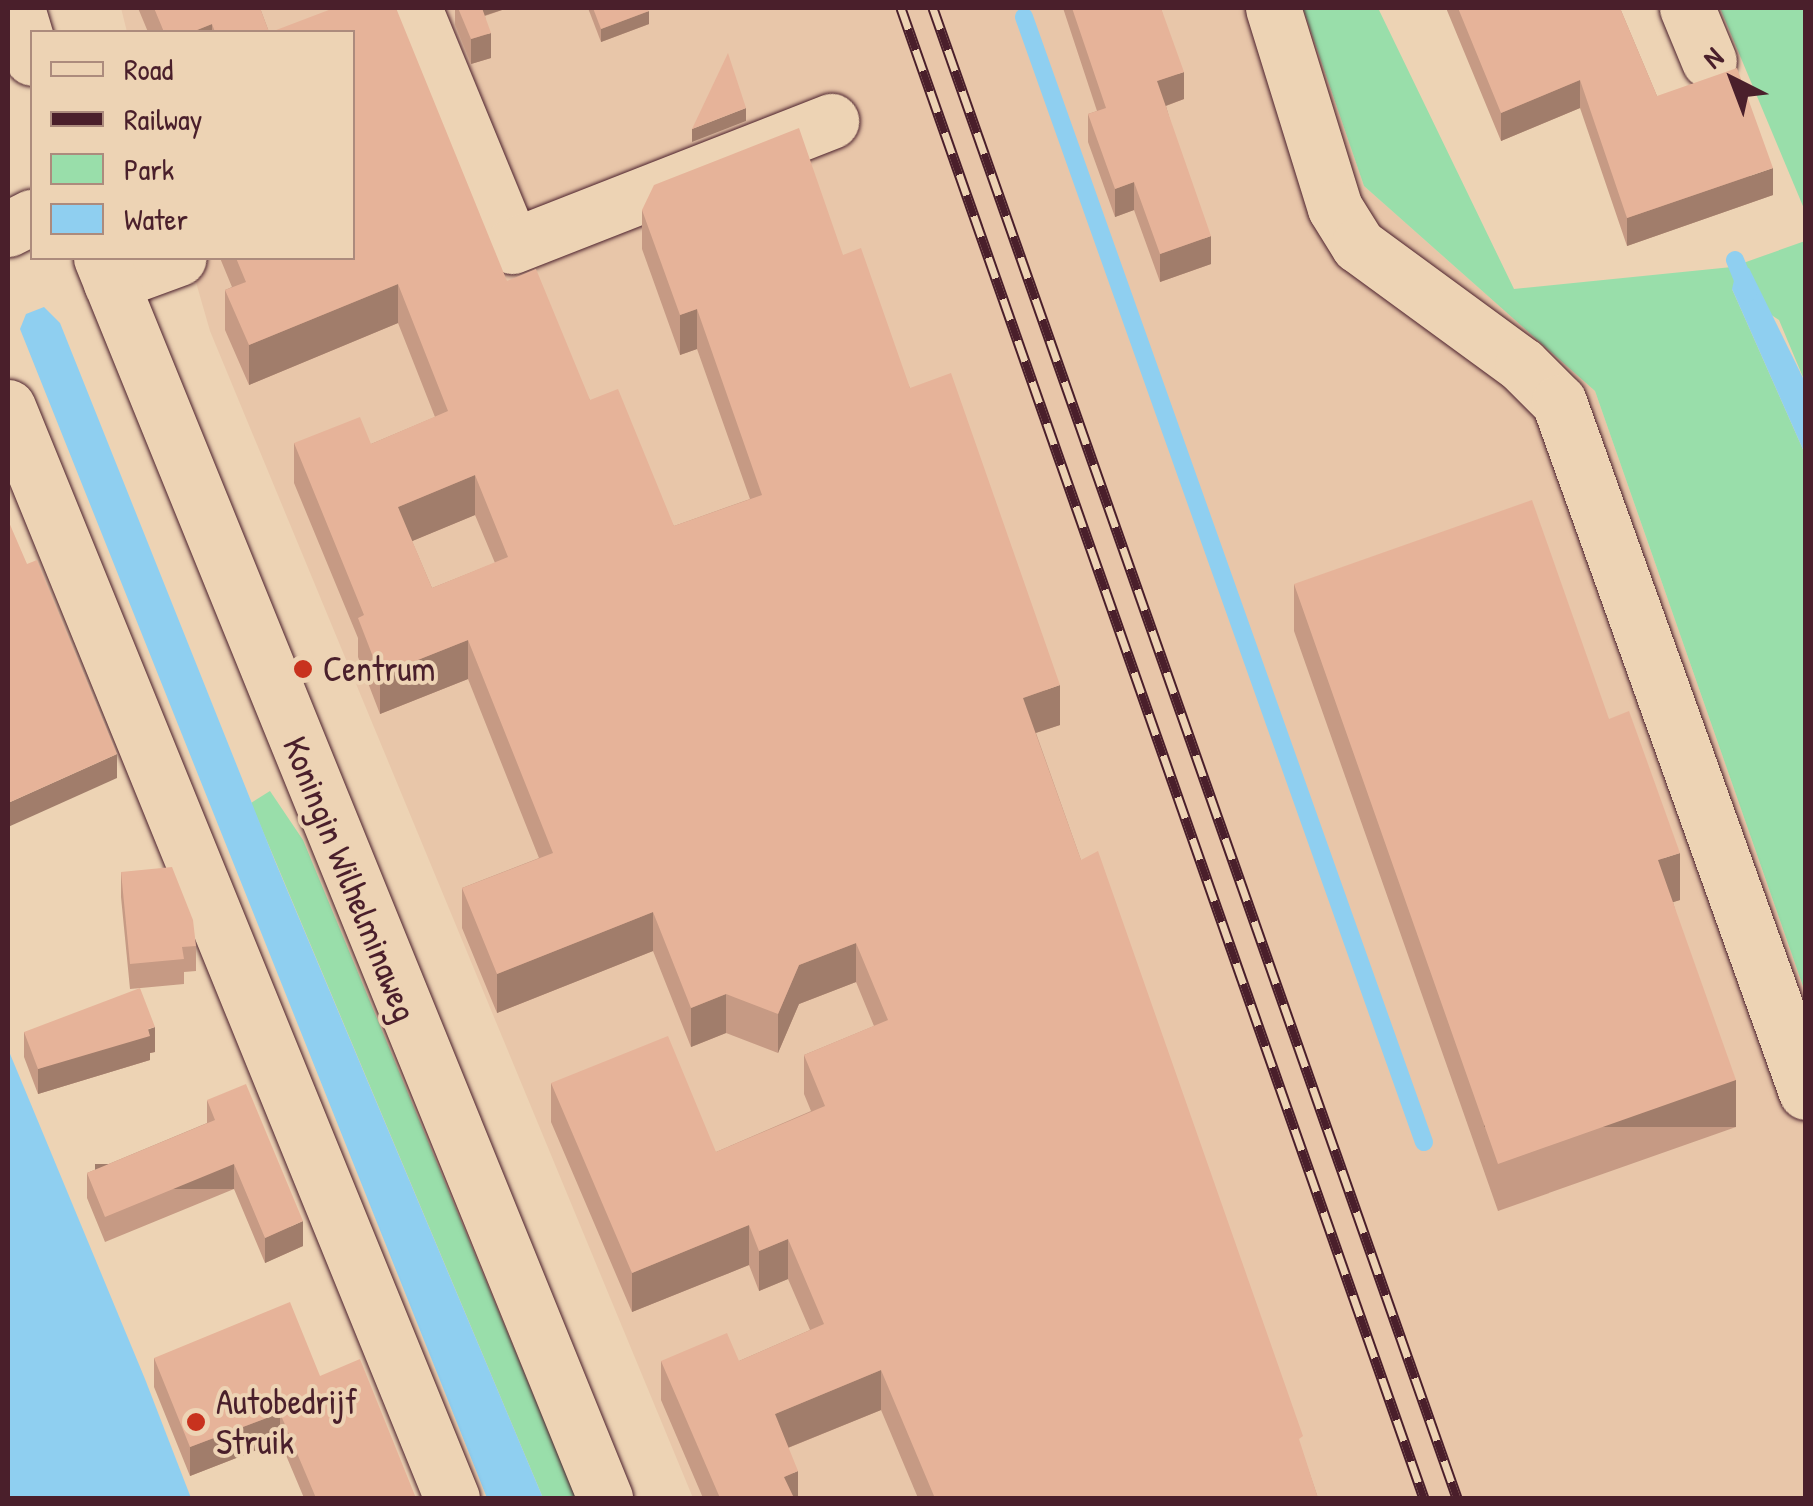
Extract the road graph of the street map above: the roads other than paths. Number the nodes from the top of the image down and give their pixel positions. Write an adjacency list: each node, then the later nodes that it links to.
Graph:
1 (17, 8): 5 (main road)
2 (414, 8): 7 (main road)
3 (1272, 8): 11 (main road)
4 (1687, 8): 6 (main road)
5 (30, 51)
6 (1709, 61)
7 (831, 121)
8 (168, 260): 9 (main road)
9 (106, 270): 13 (main road, Koningin Wilhelminaweg)
10 (8, 408): 12 (main road)
11 (1806, 1092)
12 (452, 1498)
13 (605, 1498)

